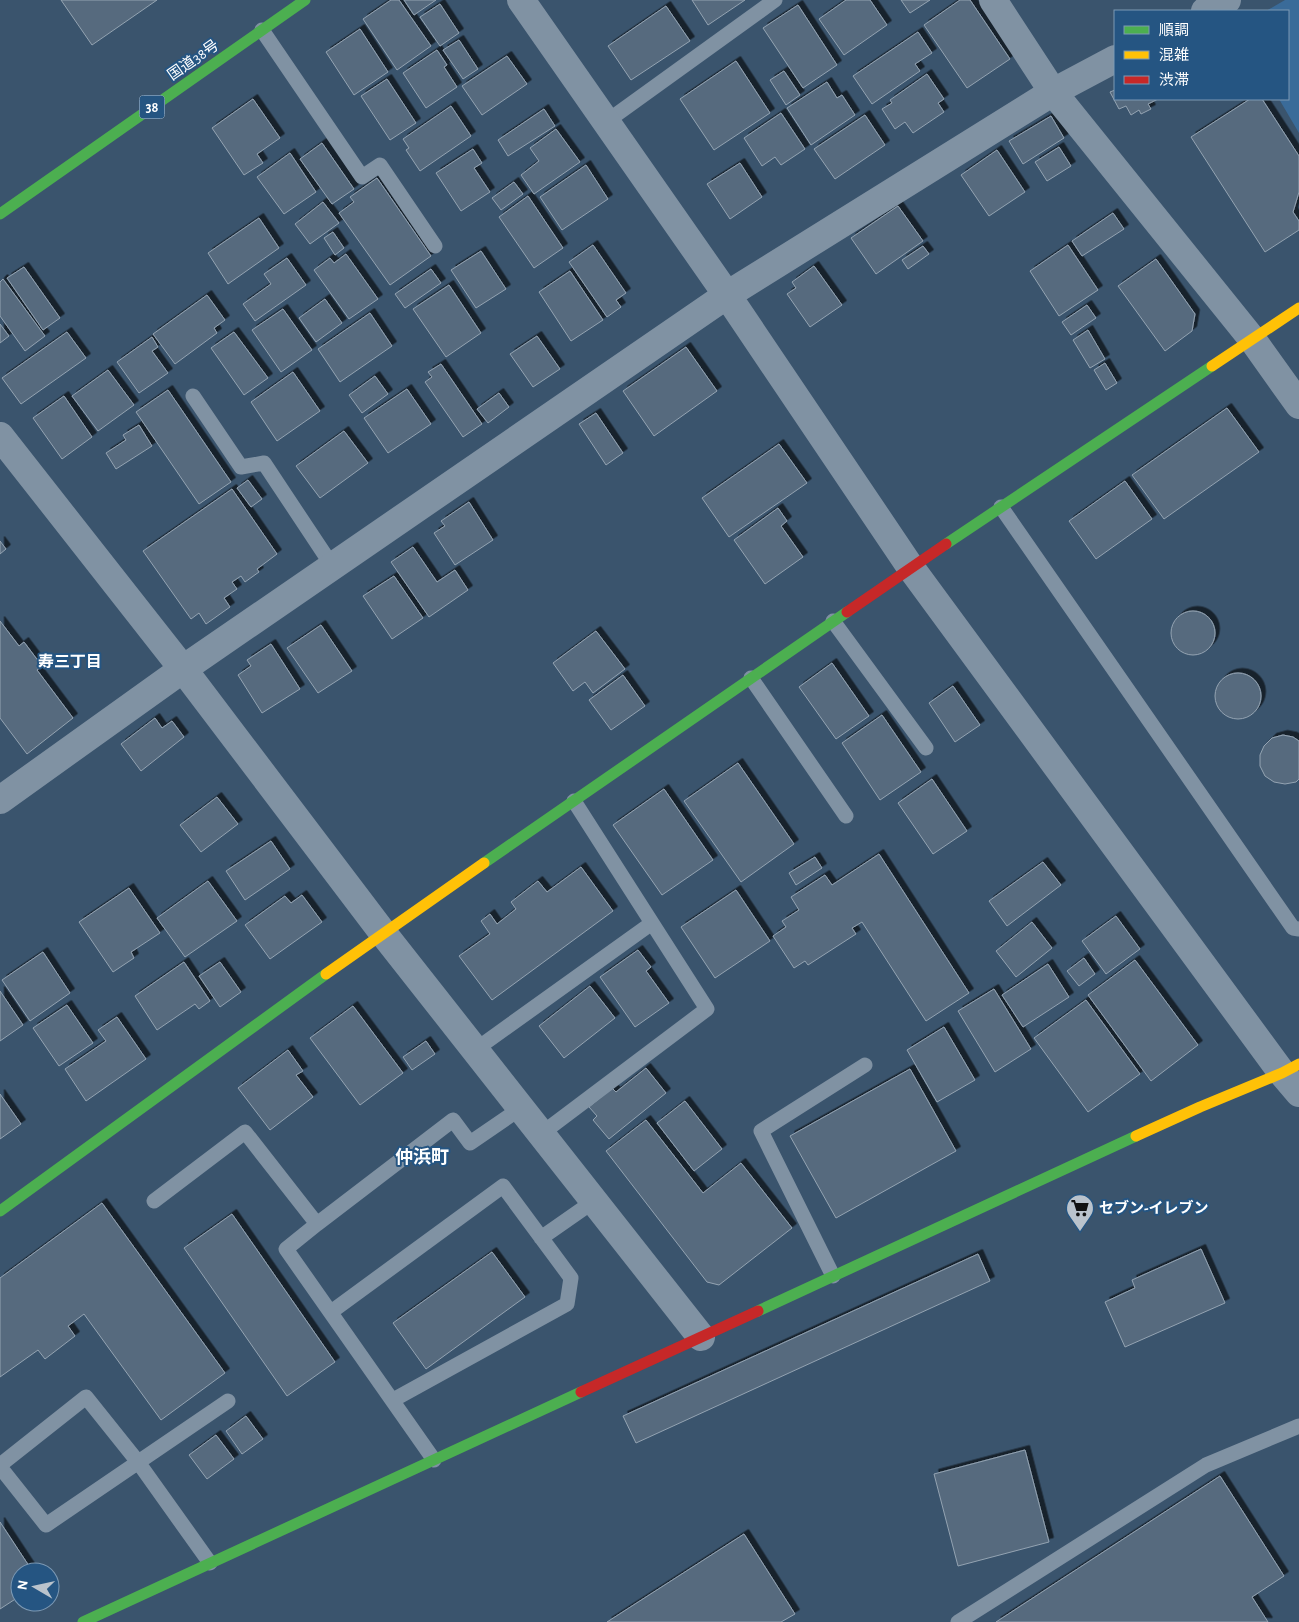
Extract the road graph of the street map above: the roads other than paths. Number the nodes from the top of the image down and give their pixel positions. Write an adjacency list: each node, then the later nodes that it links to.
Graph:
1 (305, 0): 7 (main road, 国道38号 / 38)
2 (521, 0): 10 (street)
3 (774, 0): 10 (lane)
4 (993, 0): 9 (street)
5 (1226, 0): 6 (street)
6 (1207, 10)
7 (262, 30): 11 (main road, 国道38号 / 38); 12 (lane)
8 (1114, 60): 9 (street)
9 (1053, 92): 13 (street); 15 (street)
10 (606, 122): 13 (street)
11 (0, 214)
12 (435, 246)
13 (727, 295): 20 (street); 21 (street)
14 (1299, 308): 15 (main road)
15 (1252, 338): 17 (street); 19 (main road)
16 (192, 396): 20 (lane)
17 (1299, 405)
18 (0, 436): 23 (street)
19 (1001, 507): 21 (main road); 30 (lane)
20 (332, 567): 23 (street)
21 (911, 568): 22 (main road); 34 (street)
22 (833, 622): 24 (main road); 25 (lane)
23 (183, 669): 26 (street); 31 (street)
24 (751, 678): 27 (main road); 28 (lane)
25 (926, 748)
26 (0, 800)
27 (574, 801): 29 (lane); 31 (main road)
28 (846, 816)
29 (652, 923): 32 (lane); 36 (lane)
30 (1299, 929)
31 (383, 933): 32 (street); 39 (main road)
32 (475, 1050): 35 (street)
33 (865, 1065): 42 (lane)
34 (1293, 1077): 42 (main road)
35 (521, 1108): 36 (street); 40 (lane)
36 (541, 1134): 38 (street)
37 (154, 1200): 40 (lane)
38 (594, 1201): 41 (lane); 44 (street)
39 (0, 1211)
40 (317, 1224): 43 (lane)
41 (541, 1238): 43 (lane); 45 (lane)
42 (833, 1276): 44 (main road)
43 (331, 1312): 45 (lane)
44 (701, 1337): 48 (main road)
45 (393, 1400): 48 (lane)
46 (228, 1401): 49 (lane)
47 (1299, 1426): 53 (lane)
48 (434, 1460): 51 (main road)
49 (138, 1462): 50 (lane); 50 (lane); 51 (lane)
50 (0, 1466)
51 (210, 1563): 52 (main road)
52 (83, 1622)
53 (958, 1622)

